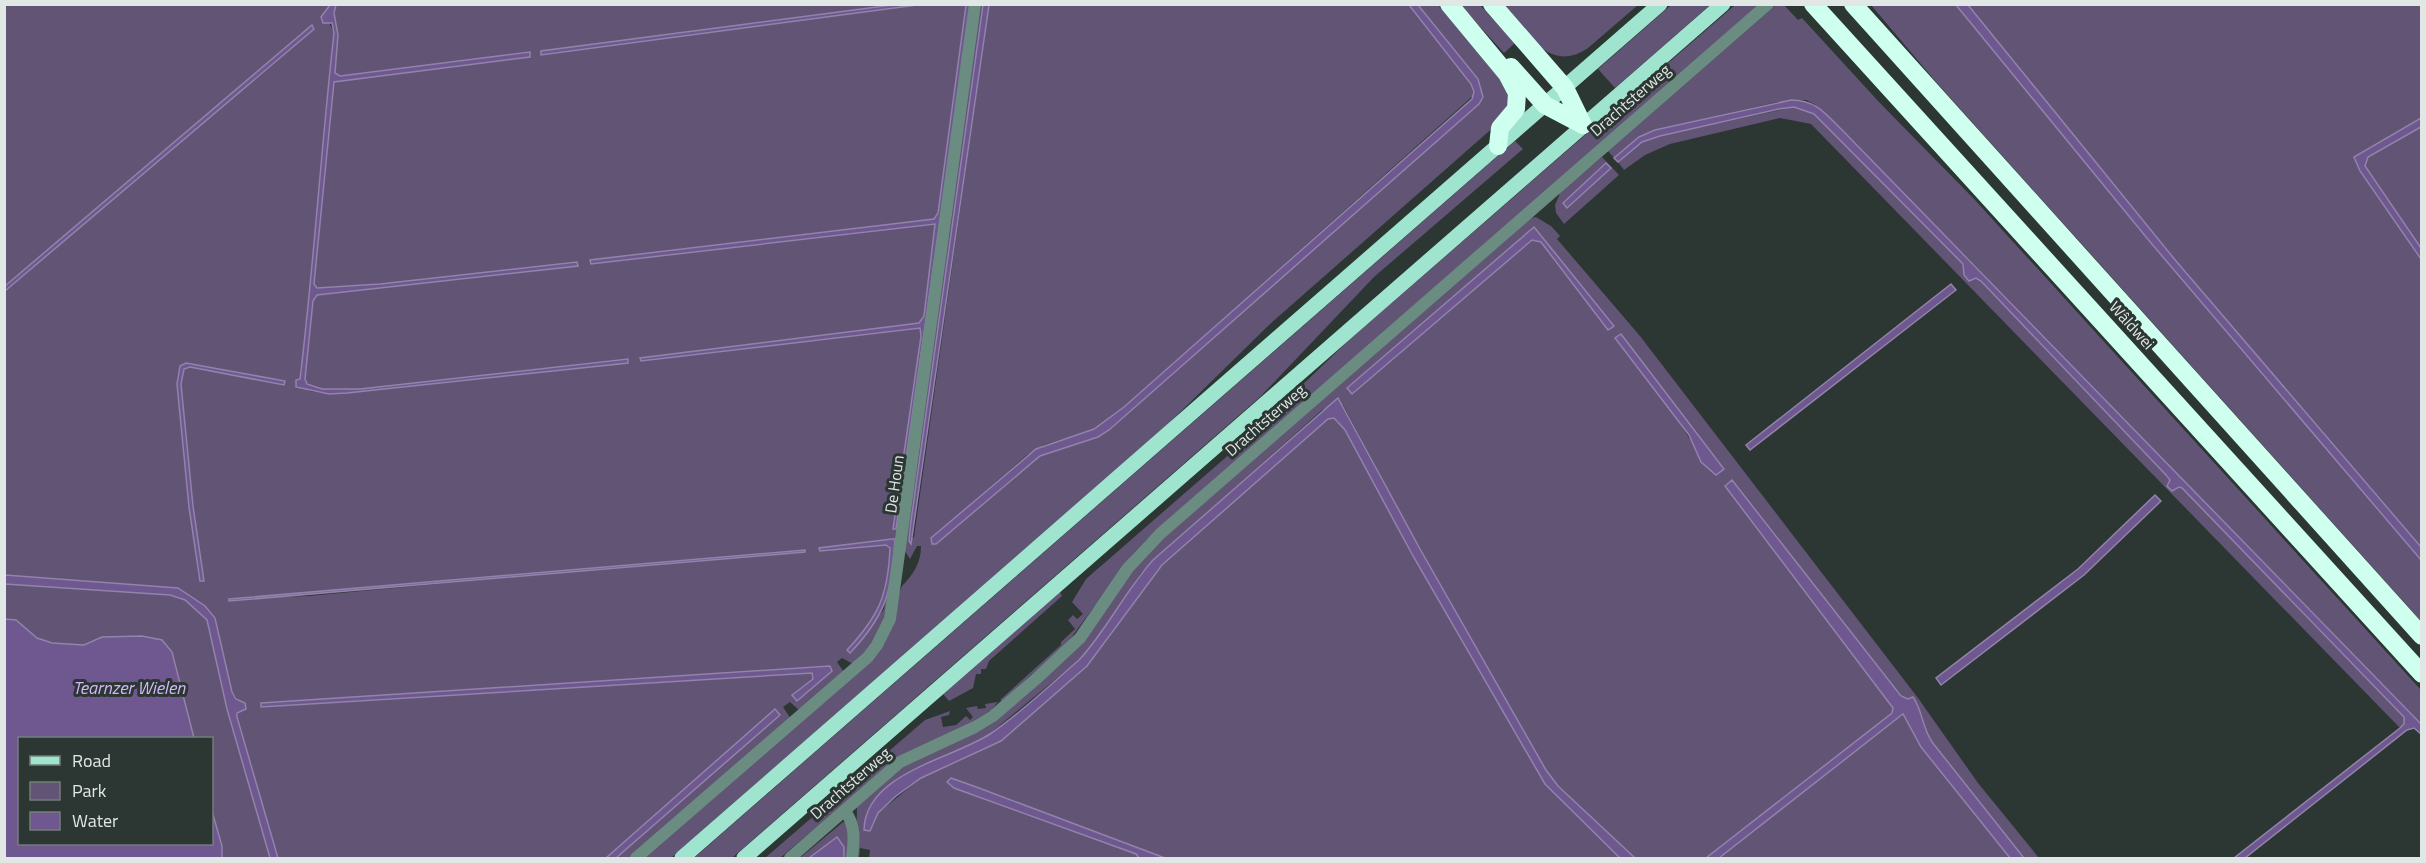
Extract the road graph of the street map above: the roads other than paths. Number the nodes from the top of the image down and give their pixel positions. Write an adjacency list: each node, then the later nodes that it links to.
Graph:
1 (975, 4): 17 (street, De Houn)
2 (1449, 4): 9 (highway)
3 (1491, 4): 10 (highway)
4 (1660, 4): 10 (main road)
5 (1723, 4): 12 (main road, Drachtsterweg)
6 (1768, 4): 16 (street, Drachtsterweg)
7 (1813, 4): 15 (highway, Wâldwei)
8 (1853, 4): 14 (highway, Wâldwei)
9 (1465, 22): 11 (highway); 13 (highway)
10 (1565, 88): 11 (main road); 12 (highway)
11 (1545, 105): 12 (highway); 13 (main road)
12 (1583, 125): 19 (main road, Drachtsterweg)
13 (1498, 146): 18 (main road)
14 (2421, 636)
15 (2421, 674)
16 (845, 811): 20 (street, Drachtsterweg); 21 (street)
17 (636, 858)
18 (682, 858)
19 (744, 858)
20 (790, 858)
21 (852, 858)

